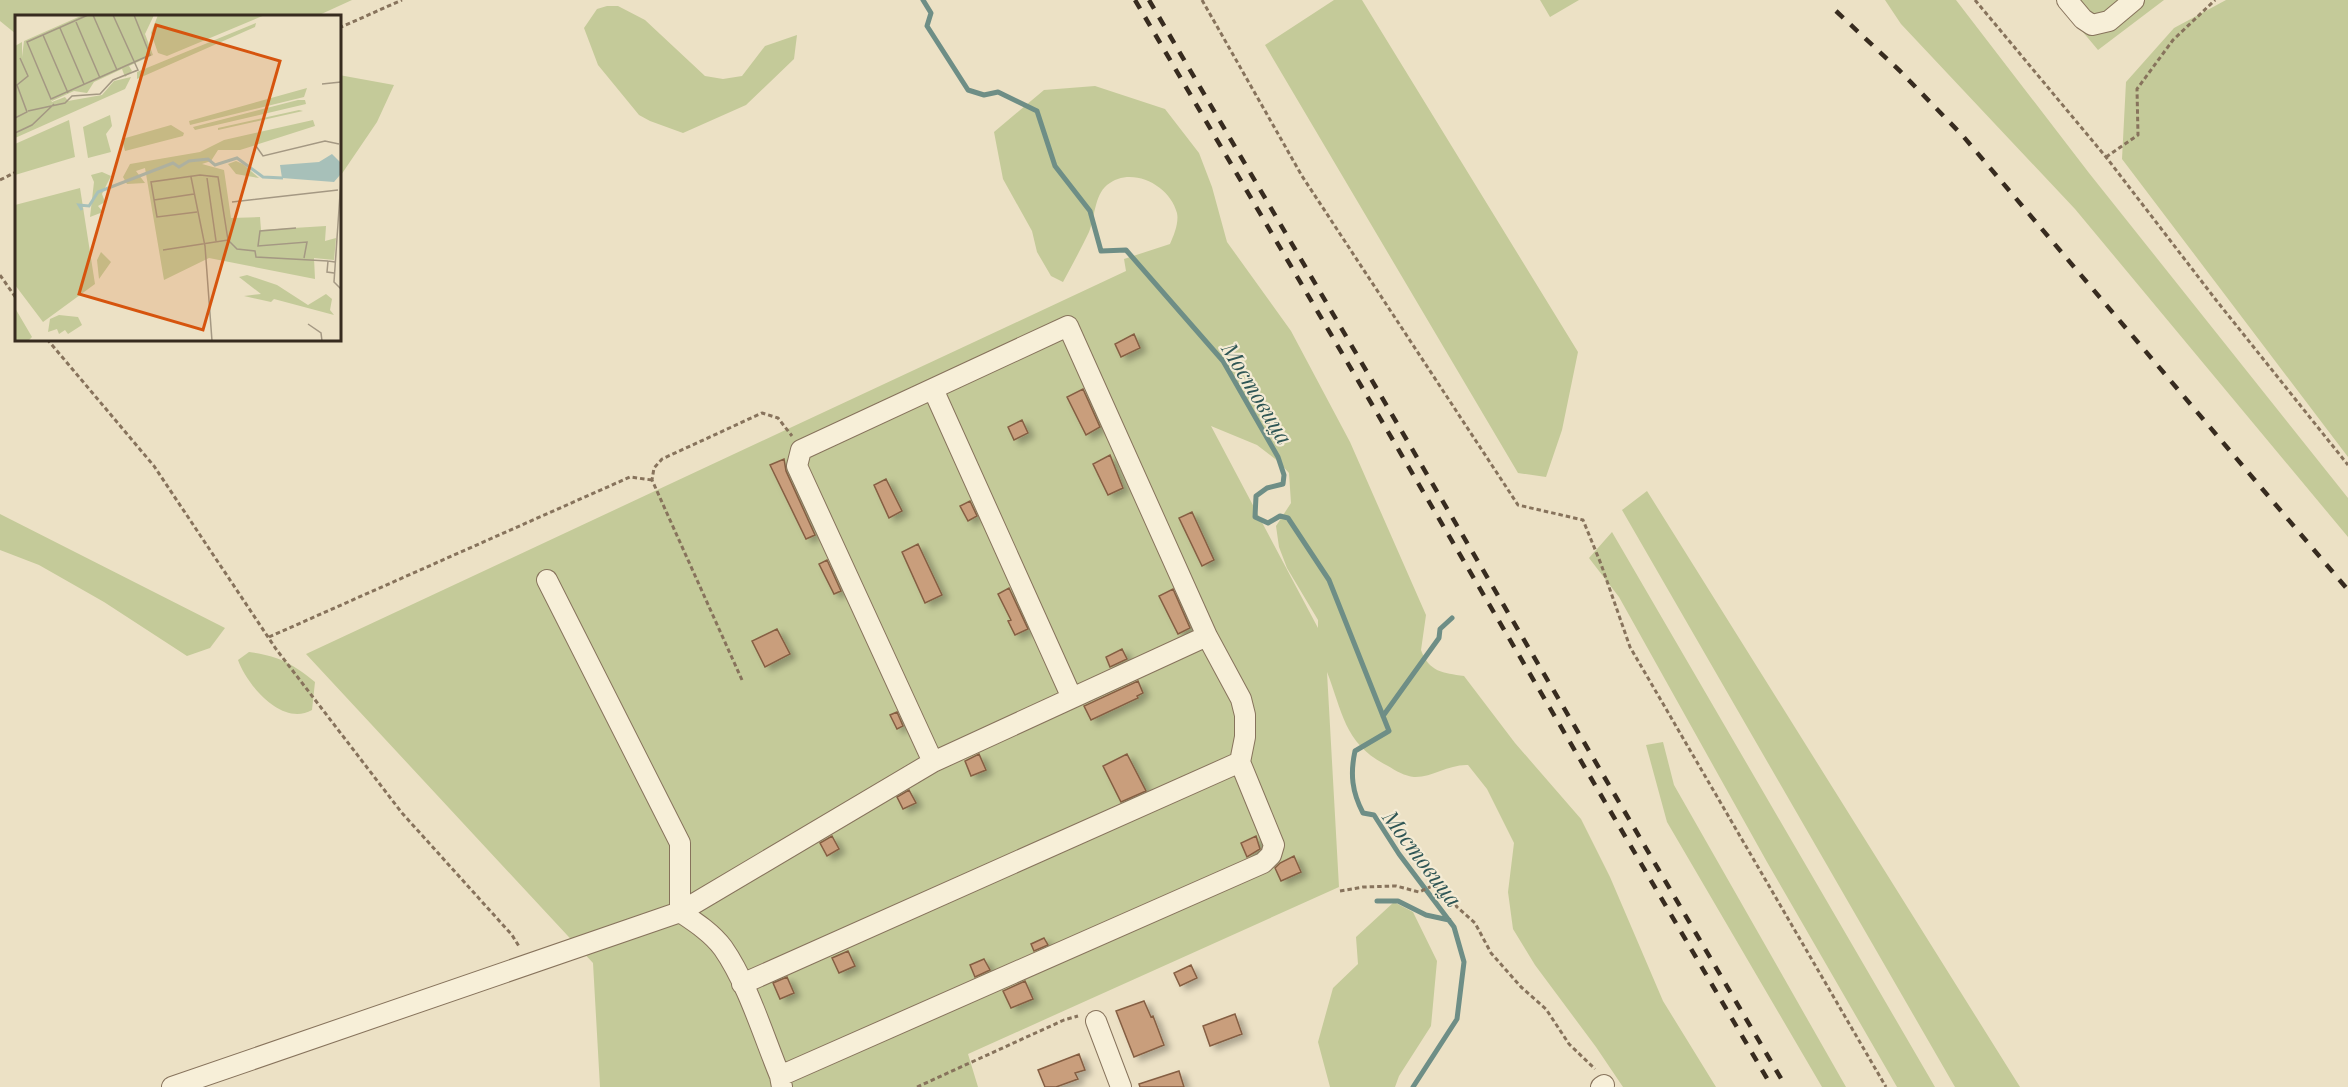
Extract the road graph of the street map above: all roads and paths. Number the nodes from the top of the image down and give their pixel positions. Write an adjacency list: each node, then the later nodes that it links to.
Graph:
1 (402, 0): 7 (path)
2 (1202, 0): 35 (path)
3 (1975, 0): 8 (path)
4 (2067, 0): 5 (street)
5 (2134, 0)
6 (2215, 0): 8 (path)
7 (340, 28)
8 (2106, 157): 16 (path)
9 (15, 172): 10 (path)
10 (0, 180)
11 (0, 275): 12 (path)
12 (15, 297)
13 (48, 340): 20 (path)
14 (933, 389): 15 (street); 19 (street); 22 (street)
15 (801, 450): 17 (path); 23 (street)
16 (2348, 465)
17 (652, 480): 20 (path); 21 (path)
18 (547, 580): 26 (street)
19 (1207, 636): 22 (street); 24 (street)
20 (269, 637): 27 (path)
21 (742, 680)
22 (1072, 698): 23 (street)
23 (933, 762): 26 (street)
24 (1240, 762): 28 (street); 30 (street)
25 (1340, 891): 31 (path)
26 (680, 912): 27 (street); 28 (street)
27 (529, 964): 32 (street)
28 (742, 984): 30 (street)
29 (1096, 1021): 33 (path); 34 (street)
30 (781, 1082)
31 (1603, 1086)
32 (172, 1087)
33 (917, 1087)
34 (1121, 1087)
35 (1886, 1087)

